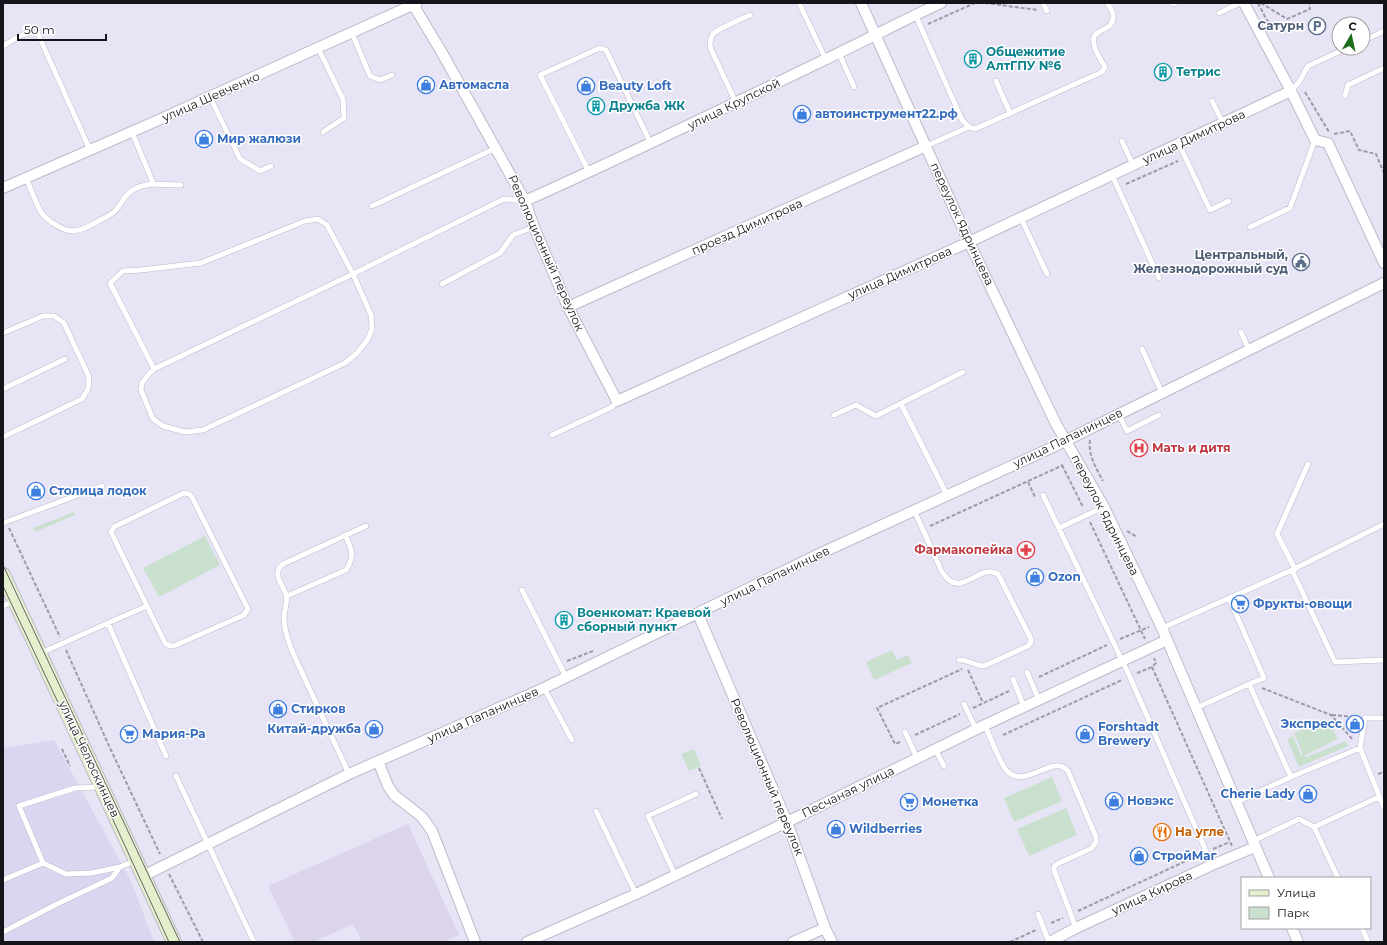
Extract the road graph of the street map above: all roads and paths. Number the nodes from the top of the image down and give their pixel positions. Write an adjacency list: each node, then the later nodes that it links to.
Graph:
1 (799, 3): 26 (lane)
2 (861, 3): 20 (street, переулок Ядринцева)
3 (941, 3): 15 (street, улица Крупской)
4 (985, 3): 13 (path)
5 (1043, 3): 13 (lane)
6 (1107, 3): 37 (lane)
7 (1240, 3): 14 (lane)
8 (1244, 3): 32 (street)
9 (1258, 3): 17 (path)
10 (1261, 3): 11 (path)
11 (1309, 3)
12 (414, 4): 19 (street, улица Шевченко); 47 (street, Революционный переулок)
13 (1047, 12)
14 (1219, 13)
15 (915, 14): 20 (street, улица Крупской); 39 (lane)
16 (750, 15): 36 (lane)
17 (1272, 30)
18 (1384, 31): 21 (lane)
19 (352, 33): 23 (street, улица Шевченко); 28 (lane)
20 (875, 34): 24 (street, улица Крупской); 46 (street, переулок Ядринцева)
21 (1371, 37)
22 (3, 46): 48 (lane)
23 (318, 48): 34 (street, улица Шевченко); 41 (lane)
24 (839, 53): 26 (street, улица Крупской); 31 (lane)
25 (1331, 55): 30 (lane)
26 (826, 60): 36 (street, улица Крупской)
27 (1384, 68): 33 (lane)
28 (392, 75)
29 (996, 81): 37 (lane)
30 (1299, 82): 32 (lane); 53 (path)
31 (854, 86)
32 (1291, 91): 38 (street, улица Димитрова); 42 (street)
33 (1345, 96)
34 (210, 97): 40 (street, улица Шевченко); 51 (lane)
35 (1212, 101): 38 (lane)
36 (736, 103): 44 (street, улица Крупской)
37 (1010, 113): 39 (lane)
38 (1223, 123): 45 (street, улица Димитрова)
39 (969, 127): 46 (lane)
40 (132, 132): 48 (street, улица Шевченко); 56 (lane)
41 (323, 132)
42 (1315, 140): 64 (lane); 67 (street)
43 (1122, 141): 50 (lane)
44 (651, 144): 52 (street, улица Крупской); 52 (lane)
45 (1179, 144): 49 (lane); 50 (street, улица Димитрова)
46 (926, 146): 66 (street, переулок Ядринцева); 74 (street, проезд Димитрова)
47 (496, 148): 60 (street, Революционный переулок); 62 (lane)
48 (90, 150): 55 (street, улица Шевченко)
49 (1186, 158): 58 (path); 61 (lane)
50 (1133, 165): 54 (street, улица Димитрова)
51 (271, 166)
52 (589, 172): 60 (street, улица Крупской)
53 (1384, 173)
54 (1112, 175): 63 (street, улица Димитрова); 71 (lane)
55 (26, 178): 56 (lane); 59 (street, улица Шевченко)
56 (153, 183): 57 (lane)
57 (181, 185)
58 (1126, 187)
59 (3, 188)
60 (525, 201): 65 (street, Революционный переулок); 69 (lane)
61 (1229, 201)
62 (372, 206)
63 (1021, 218): 66 (street, улица Димитрова); 70 (lane)
64 (1250, 226)
65 (534, 227): 73 (lane); 74 (street, Революционный переулок)
66 (969, 242): 84 (street, улица Димитрова); 91 (street, переулок Ядринцева)
67 (1381, 250): 68 (street)
68 (1384, 263)
69 (353, 274): 80 (lane); 80 (lane); 80 (lane)
70 (1047, 274)
71 (1159, 278)
72 (1384, 283): 78 (street, улица Папанинцев)
73 (442, 284)
74 (568, 307): 84 (street, Революционный переулок)
75 (1241, 332): 78 (lane)
76 (3, 334): 90 (lane)
77 (1142, 349): 83 (lane)
78 (1249, 350): 83 (street, улица Папанинцев)
79 (66, 359): 82 (lane)
80 (154, 369)
81 (963, 372): 85 (lane)
82 (3, 389)
83 (1162, 393): 87 (street, улица Папанинцев)
84 (617, 400): 89 (lane)
85 (901, 404): 86 (lane); 96 (lane)
86 (834, 415)
87 (1119, 415): 88 (lane); 91 (street, улица Папанинцев)
88 (1159, 415)
89 (552, 435)
90 (3, 437)
91 (1066, 440): 96 (street, улица Папанинцев); 98 (street, переулок Ядринцева)
92 (1065, 464): 94 (path)
93 (1308, 464): 109 (lane)
94 (1062, 465): 100 (path); 105 (path)
95 (102, 486): 101 (lane)
96 (947, 495): 99 (street, улица Папанинцев)
97 (1043, 495): 104 (lane)
98 (1104, 507): 100 (lane); 118 (street, переулок Ядринцева)
99 (914, 510): 105 (lane); 116 (street, улица Папанинцев)
100 (1086, 515): 104 (lane); 119 (path)
101 (5, 523): 122 (path)
102 (1384, 524): 109 (lane)
103 (366, 526): 107 (lane)
104 (1059, 528): 121 (lane)
105 (922, 529): 124 (lane)
106 (1126, 531): 108 (path)
107 (345, 535): 112 (lane); 112 (lane)
108 (1137, 537)
109 (1293, 570): 113 (lane); 125 (lane)
110 (3, 575): 114 (main road, улица Челюскинцев)
111 (522, 590): 130 (lane)
112 (286, 596): 160 (lane)
113 (1229, 598): 118 (lane); 134 (lane)
114 (9, 603): 123 (main road, улица Челюскинцев)
115 (147, 606): 115 (lane); 117 (lane)
116 (698, 614): 130 (street, улица Папанинцев); 170 (street, Революционный переулок)
117 (108, 623): 122 (lane); 154 (lane)
118 (1160, 626): 119 (path); 120 (street, переулок Ядринцева)
119 (1141, 630): 121 (path)
120 (1167, 640): 126 (street, Песчаная улица); 141 (street, переулок Ядринцева)
121 (1113, 642): 126 (lane); 133 (path)
122 (63, 643): 123 (lane); 175 (path)
123 (40, 653): 163 (main road, улица Челюскинцев)
124 (958, 660)
125 (1384, 660)
126 (1122, 662): 131 (lane); 137 (street, Песчаная улица)
127 (1156, 663): 128 (path)
128 (1152, 667): 131 (path); 174 (path)
129 (1027, 672): 133 (lane)
130 (566, 677): 135 (street, улица Папанинцев)
131 (1130, 677): 148 (path); 174 (lane)
132 (1013, 679): 136 (lane)
133 (1031, 681): 137 (lane)
134 (1250, 684): 141 (lane); 143 (path); 162 (lane)
135 (544, 688): 150 (lane); 156 (street, улица Папанинцев)
136 (1016, 688): 138 (path); 140 (lane)
137 (1039, 700): 140 (street, Песчаная улица)
138 (983, 703): 142 (path); 149 (path)
139 (964, 704): 142 (lane)
140 (1024, 707): 146 (street, Песчаная улица)
141 (1196, 708): 166 (street, переулок Ядринцева)
142 (967, 710): 146 (lane); 149 (path)
143 (1331, 715): 144 (path); 151 (path)
144 (1365, 718): 145 (lane); 151 (lane)
145 (1384, 718)
146 (980, 727): 153 (street, Песчаная улица); 188 (lane)
147 (905, 732): 149 (lane)
148 (1003, 735)
149 (908, 738): 155 (lane)
150 (572, 740)
151 (1360, 748): 162 (lane); 165 (lane)
152 (62, 749): 157 (path)
153 (935, 749): 155 (street, Песчаная улица); 158 (lane)
154 (166, 756)
155 (916, 758): 170 (street, Песчаная улица)
156 (378, 761): 160 (street, улица Папанинцев); 198 (street)
157 (70, 766)
158 (944, 766)
159 (698, 768): 169 (path)
160 (349, 774): 172 (street, улица Папанинцев)
161 (176, 776): 172 (lane)
162 (1291, 777): 166 (lane)
163 (101, 785): 176 (main road, улица Челюскинцев); 177 (lane)
164 (696, 794): 181 (lane)
165 (1379, 797): 167 (lane); 171 (lane)
166 (1236, 802): 173 (street, переулок Ядринцева)
167 (1384, 808)
168 (596, 811): 186 (lane)
169 (722, 819)
170 (788, 822): 181 (street, Песчаная улица); 190 (street, Революционный переулок)
171 (1314, 827): 173 (lane); 184 (lane)
172 (208, 844): 182 (street, улица Папанинцев); 197 (lane)
173 (1254, 844): 178 (street, улица Кирова); 183 (street, переулок Ядринцева)
174 (1206, 852): 178 (lane); 188 (path)
175 (160, 854)
176 (136, 860): 179 (lane); 182 (main road, улица Челюскинцев)
177 (43, 863): 179 (lane); 185 (lane)
178 (1212, 865): 191 (street, улица Кирова)
179 (120, 867): 194 (lane)
180 (169, 873): 196 (path)
181 (675, 875): 186 (street, Песчаная улица)
182 (143, 876): 195 (main road, улица Челюскинцев)
183 (1269, 877)
184 (1338, 877)
185 (3, 880)
186 (636, 894): 199 (street, Песчаная улица)
187 (1038, 914): 189 (lane)
188 (1070, 914): 189 (path); 191 (lane)
189 (1043, 927): 202 (path); 203 (lane)
190 (825, 928): 200 (street); 201 (street, Революционный переулок)
191 (1076, 928): 203 (street, улица Кирова)
192 (1292, 929): 204 (street)
193 (1362, 929): 205 (lane)
194 (3, 932)
195 (174, 942)
196 (203, 942)
197 (254, 942)
198 (475, 942)
199 (527, 942)
200 (793, 942)
201 (832, 942)
202 (1010, 942)
203 (1050, 942)
204 (1298, 942)
205 (1368, 942)

